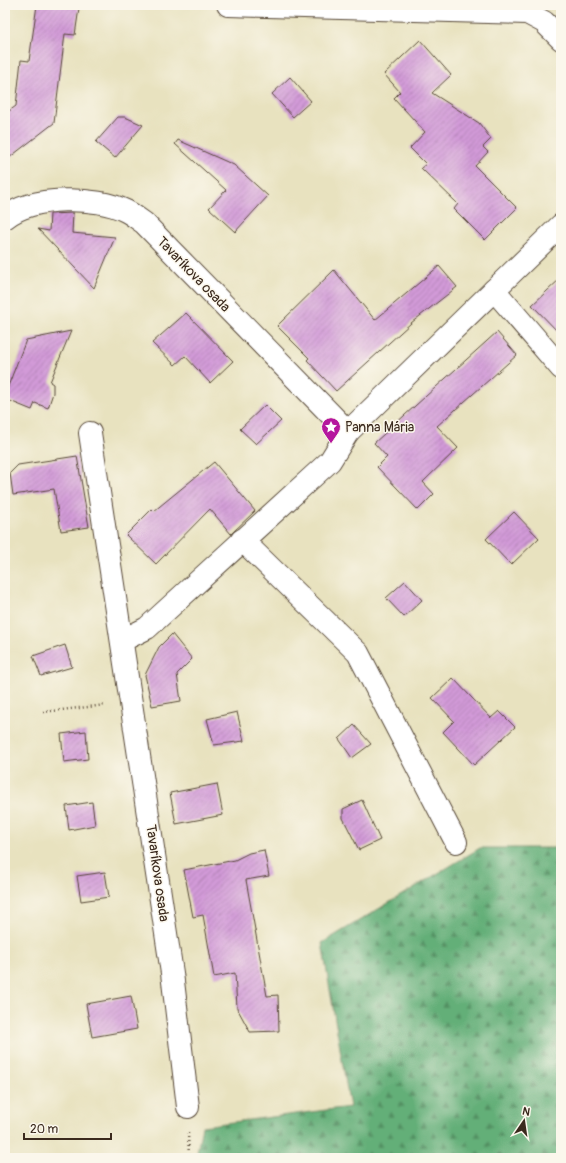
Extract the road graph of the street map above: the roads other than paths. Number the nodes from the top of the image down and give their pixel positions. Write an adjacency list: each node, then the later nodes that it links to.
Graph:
1 (228, 5): 2 (street)
2 (561, 39)
3 (5, 218): 7 (street, Tavaríkova osada)
4 (561, 225): 5 (street)
5 (494, 290): 6 (street); 7 (street)
6 (561, 368)
7 (348, 432): 9 (street)
8 (90, 433): 10 (street, Tavaríkova osada)
9 (242, 540): 10 (street); 11 (street)
10 (123, 640): 12 (street, Tavaríkova osada)
11 (456, 842)
12 (188, 1108)

